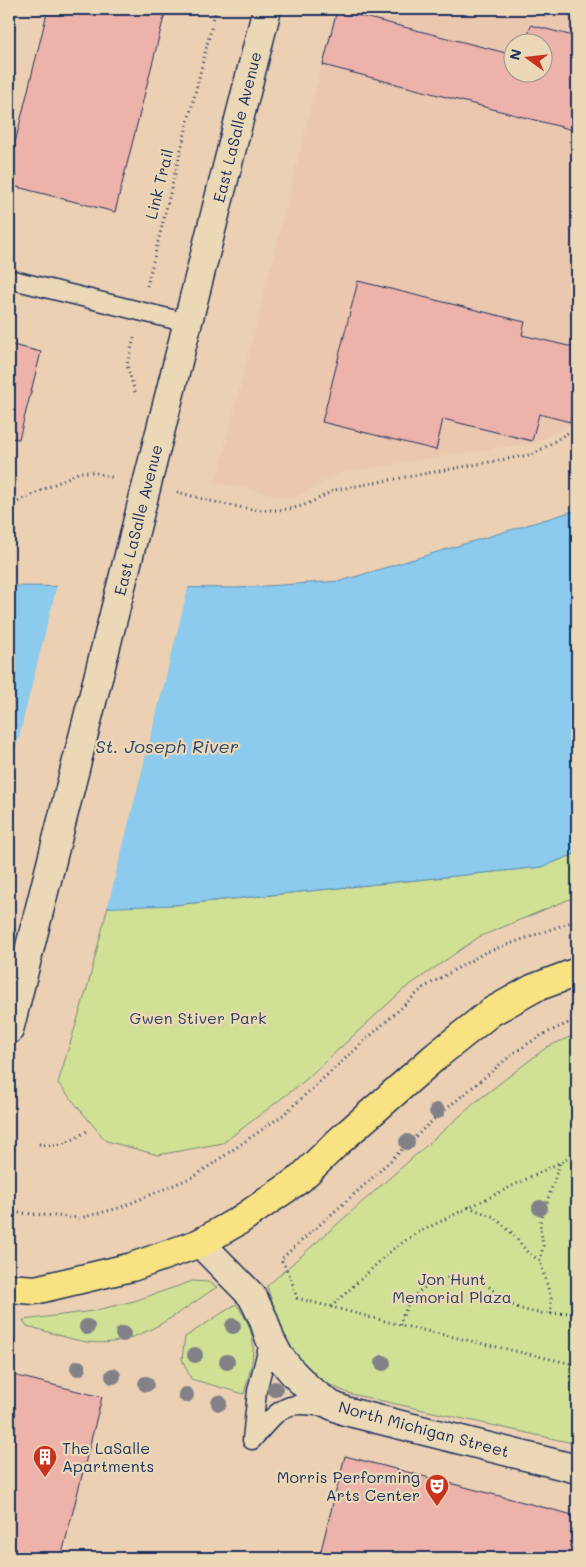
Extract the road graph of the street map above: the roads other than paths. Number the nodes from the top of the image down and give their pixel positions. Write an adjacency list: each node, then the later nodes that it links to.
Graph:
1 (267, 9): 3 (street, East LaSalle Avenue)
2 (9, 279): 3 (lane)
3 (188, 323): 5 (street, East LaSalle Avenue)
4 (577, 972): 6 (main road)
5 (9, 1030)
6 (200, 1244): 7 (main road); 8 (street, North Michigan Street)
7 (9, 1288)
8 (270, 1340): 9 (street, North Michigan Street); 9 (lane)
9 (345, 1410): 10 (street, North Michigan Street)
10 (577, 1468)

